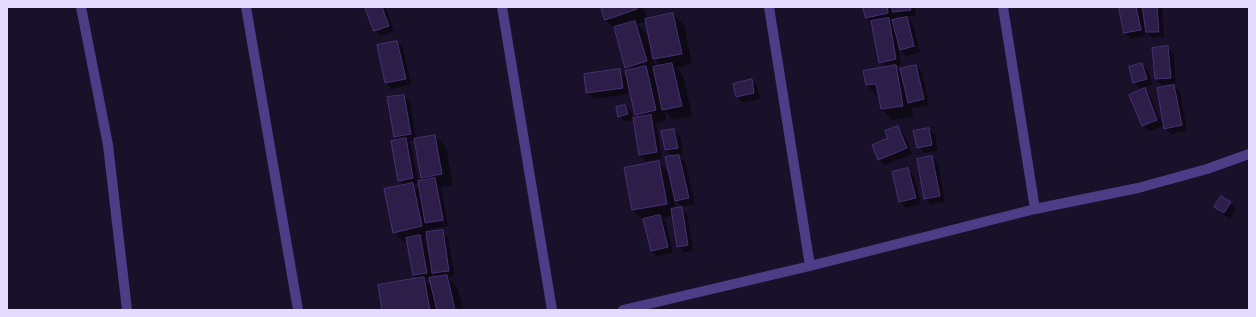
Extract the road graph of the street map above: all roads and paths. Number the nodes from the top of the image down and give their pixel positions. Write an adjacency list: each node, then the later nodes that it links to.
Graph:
1 (81, 7): 9 (street)
2 (246, 7): 10 (street)
3 (502, 7): 11 (street)
4 (769, 7): 8 (street)
5 (1003, 7): 7 (street)
6 (1249, 154): 7 (street)
7 (1035, 209): 8 (street)
8 (810, 266): 12 (street)
9 (127, 310)
10 (298, 310)
11 (552, 310)
12 (623, 310)

